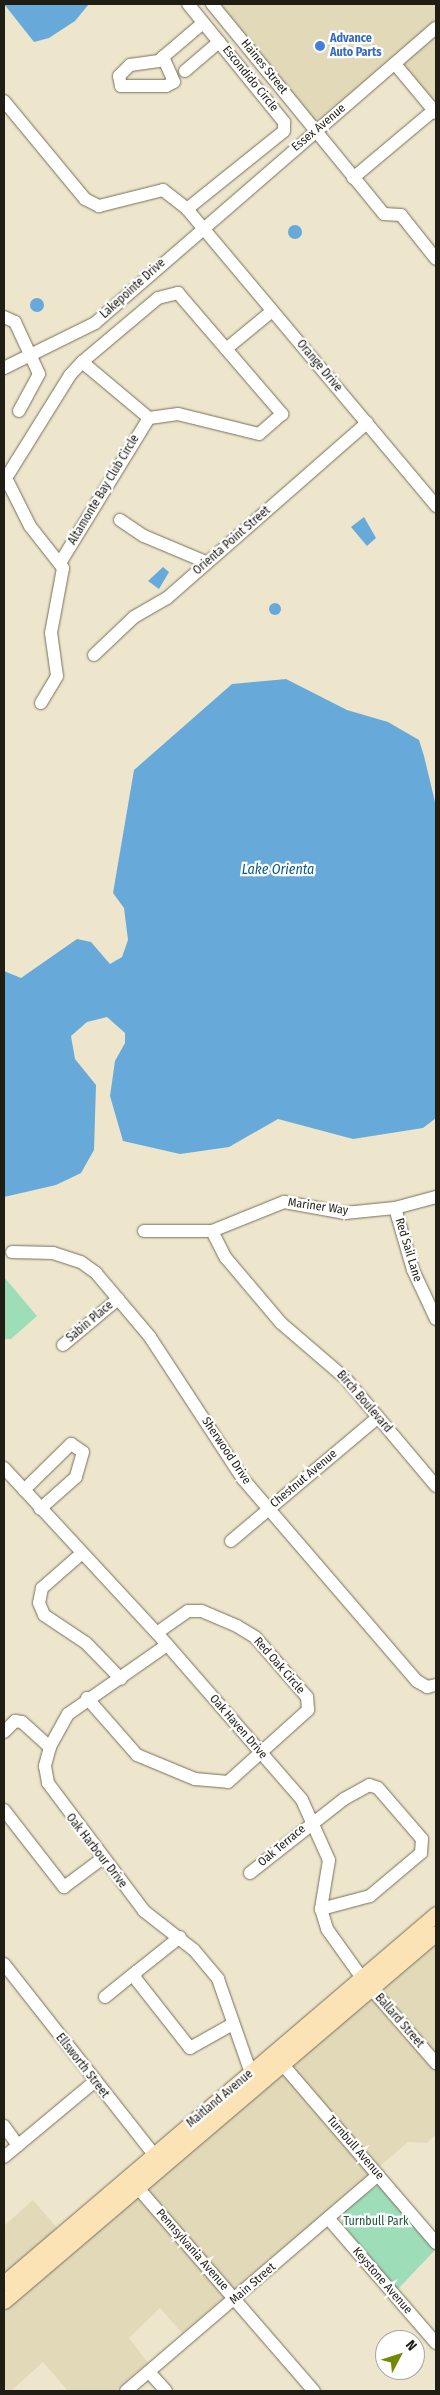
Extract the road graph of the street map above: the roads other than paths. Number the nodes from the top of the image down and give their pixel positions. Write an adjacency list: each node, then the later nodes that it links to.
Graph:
1 (188, 4): 3 (street, Escondido Circle)
2 (212, 4): 11 (street, Haines Street)
3 (203, 22): 5 (street, Escondido Circle); 6 (street)
4 (436, 28): 7 (street, Essex Avenue)
5 (219, 42): 8 (street); 13 (street, Escondido Circle)
6 (163, 58)
7 (399, 68): 10 (street); 11 (street, Essex Avenue)
8 (185, 71)
9 (4, 101): 13 (street)
10 (435, 111): 12 (street)
11 (314, 132): 12 (street, Haines Street); 14 (street, Essex Avenue)
12 (353, 178): 15 (street, Haines Street)
13 (187, 209): 14 (street)
14 (201, 228): 16 (street, Orange Drive); 19 (street, Lakepointe Drive)
15 (436, 259)
16 (272, 311): 18 (street); 24 (street, Orange Drive)
17 (4, 317): 19 (street)
18 (226, 349): 20 (street); 23 (street)
19 (32, 352): 21 (street, Lakepointe Drive); 22 (street)
20 (82, 362): 23 (street); 28 (street)
21 (4, 368)
22 (19, 411)
23 (149, 418): 28 (street, Altamonte Bay Club Circle)
24 (367, 423): 25 (street, Orange Drive); 27 (street, Orienta Point Street)
25 (436, 506)
26 (120, 520): 27 (street)
27 (206, 562): 29 (street, Orienta Point Street)
28 (60, 563): 30 (street, Altamonte Bay Club Circle)
29 (94, 655)
30 (40, 703)
31 (436, 1197): 32 (street, Mariner Way)
32 (395, 1208): 34 (street, Mariner Way); 37 (street, Red Sail Lane)
33 (144, 1231): 34 (street, Mariner Way)
34 (212, 1231): 39 (street, Birch Boulevard)
35 (12, 1252): 36 (street, Sherwood Drive)
36 (118, 1298): 38 (street, Sabin Place); 43 (street, Sherwood Drive)
37 (436, 1319)
38 (63, 1345)
39 (378, 1418): 41 (street, Birch Boulevard); 43 (street, Chestnut Avenue)
40 (4, 1468): 42 (street, Oak Haven Drive)
41 (436, 1486)
42 (24, 1490): 44 (street, Oak Haven Drive); 44 (street)
43 (269, 1508): 45 (street, Chestnut Avenue); 50 (street, Sherwood Drive)
44 (40, 1509): 46 (street, Oak Haven Drive)
45 (231, 1541)
46 (80, 1554): 47 (street, Oak Haven Drive); 49 (street)
47 (157, 1632): 48 (street, Oak Haven Drive); 54 (street, Red Oak Circle)
48 (167, 1645): 49 (street, Oak Harbour Drive); 54 (street, Oak Haven Drive)
49 (121, 1679): 51 (street, Oak Harbour Drive)
50 (431, 1686)
51 (87, 1698): 53 (street, Oak Harbour Drive); 54 (street)
52 (4, 1732): 53 (street)
53 (50, 1747): 57 (street, Oak Harbour Drive)
54 (260, 1752): 56 (street, Oak Haven Drive)
55 (4, 1810): 57 (street)
56 (314, 1820): 58 (street, Oak Terrace); 59 (street, Oak Haven Drive); 59 (street, Oak Terrace)
57 (103, 1858): 62 (street, Oak Harbour Drive)
58 (250, 1873)
59 (321, 1909): 65 (street, Oak Haven Drive)
60 (436, 1914): 65 (main road, Maitland Avenue)
61 (436, 1933): 65 (main road, Maitland Avenue)
62 (180, 1937): 64 (street); 67 (street, Oak Harbour Drive)
63 (4, 1964): 71 (street, Ellsworth Street)
64 (136, 1972): 66 (street); 67 (street)
65 (367, 1983): 68 (main road, Maitland Avenue); 69 (street, Ballard Street)
66 (105, 1997)
67 (231, 2024): 70 (street, Oak Harbour Drive)
68 (278, 2059): 70 (main road, Maitland Avenue); 75 (main road, Maitland Avenue); 76 (street, Turnbull Avenue)
69 (436, 2064)
70 (251, 2073): 75 (main road, Maitland Avenue)
71 (94, 2082): 73 (street); 75 (street, Ellsworth Street)
72 (4, 2126): 73 (street)
73 (18, 2145): 74 (street)
74 (4, 2157)
75 (159, 2160): 77 (main road, Maitland Avenue)
76 (378, 2175): 78 (street, Main Street); 79 (street, Turnbull Avenue)
77 (133, 2182): 80 (main road, Maitland Avenue); 81 (street, Pennsylvania Avenue); 82 (main road, Maitland Avenue)
78 (328, 2218): 81 (street, Main Street); 83 (street, Keystone Avenue)
79 (436, 2243)
80 (4, 2283)
81 (235, 2300): 84 (street, Main Street); 87 (street, Pennsylvania Avenue)
82 (4, 2301)
83 (436, 2343)
84 (149, 2372): 85 (street, Main Street); 86 (street)
85 (126, 2391)
86 (166, 2391)
87 (314, 2391)

